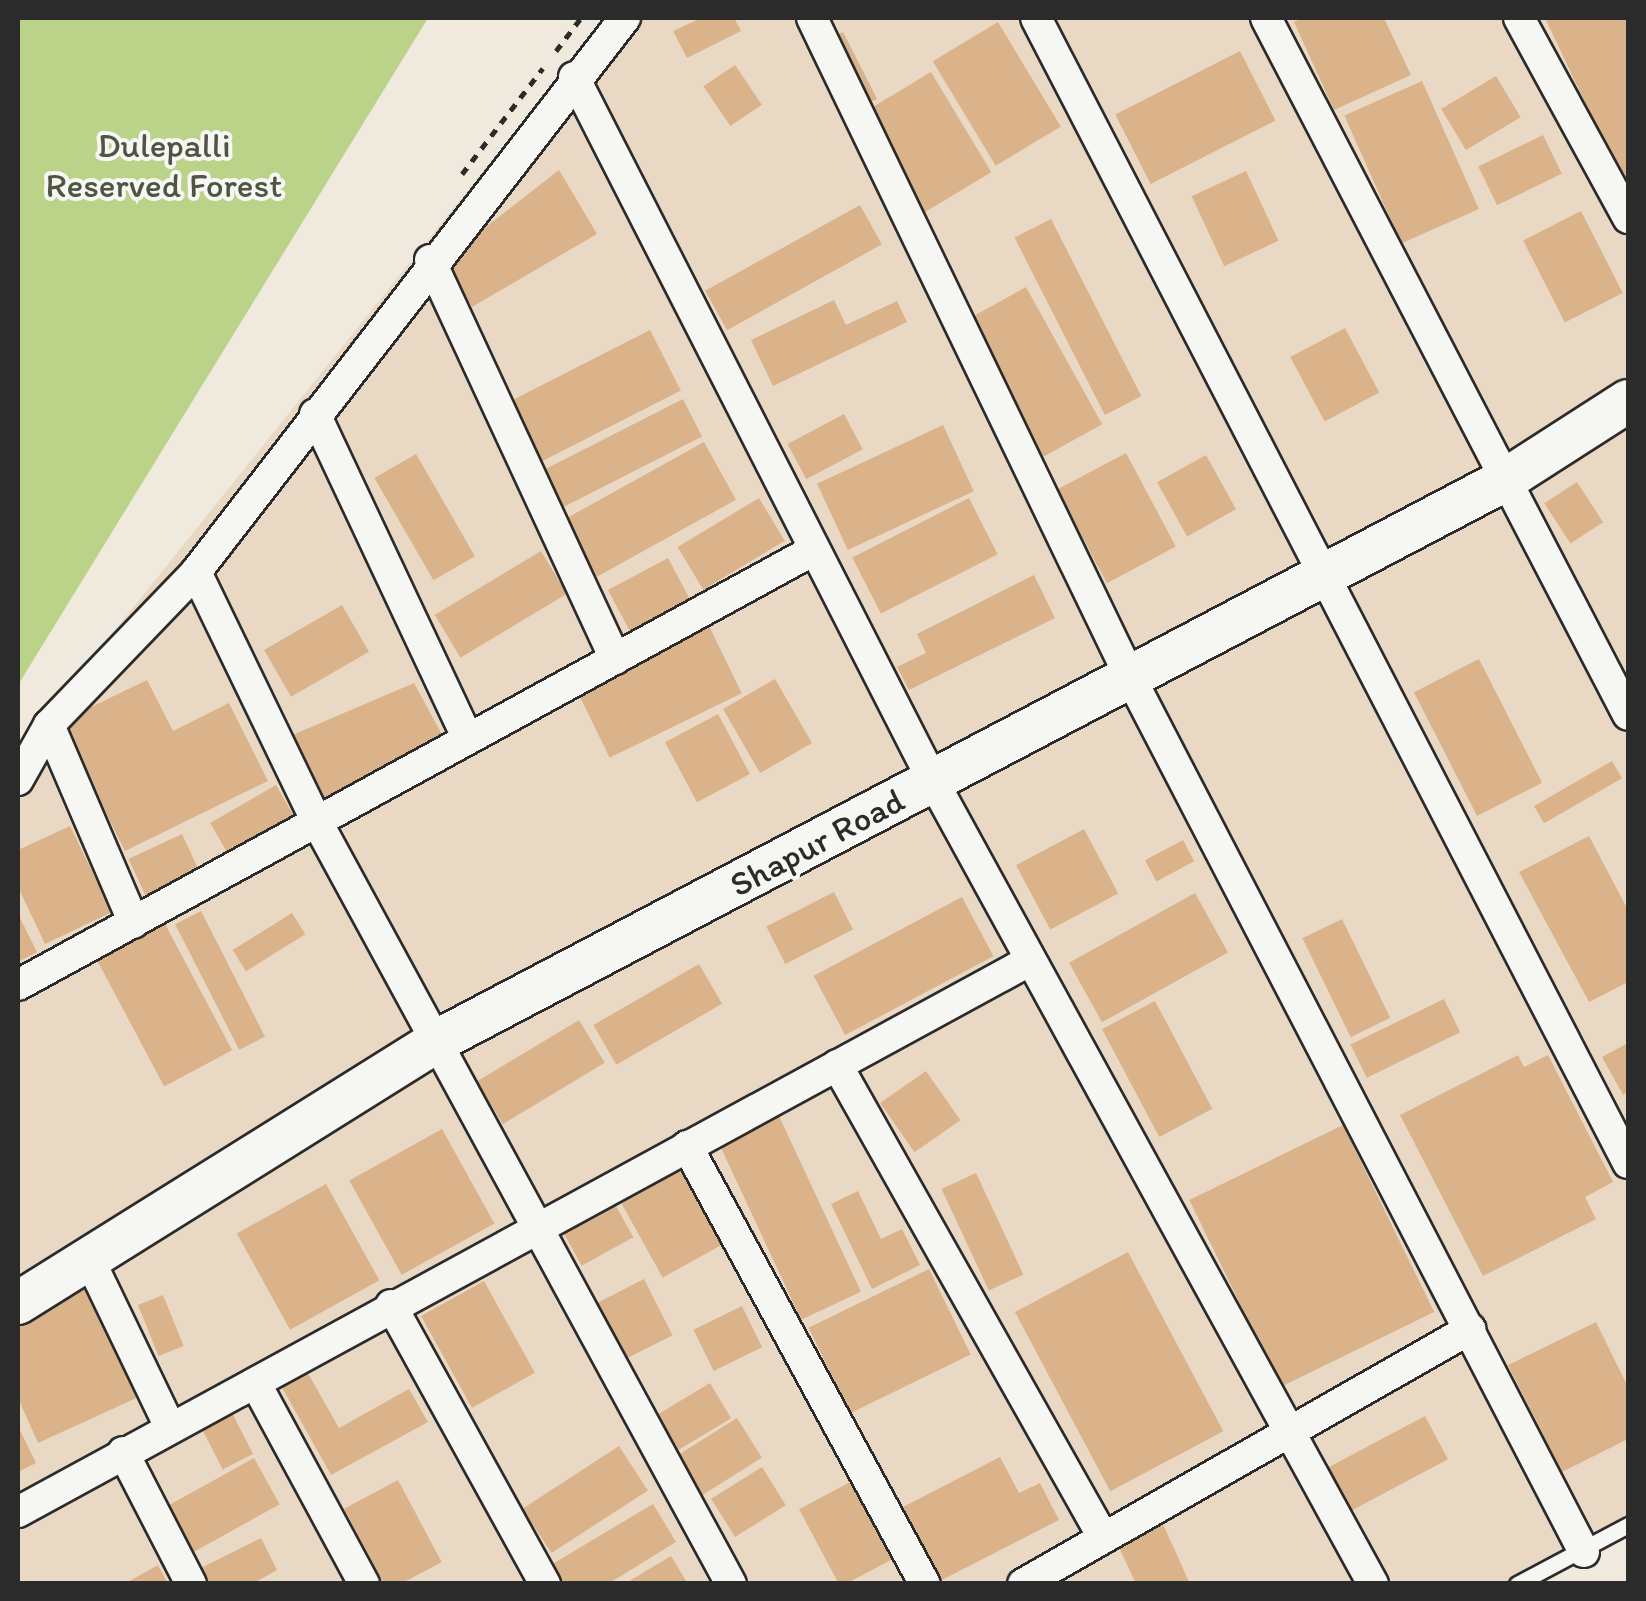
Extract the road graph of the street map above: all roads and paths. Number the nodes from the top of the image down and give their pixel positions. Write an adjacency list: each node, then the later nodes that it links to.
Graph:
1 (626, 18): 6 (street)
2 (812, 18): 16 (street)
3 (1036, 18): 14 (street)
4 (1266, 18): 11 (street)
5 (1519, 18): 7 (street)
6 (574, 77): 8 (street); 12 (street)
7 (1628, 218)
8 (430, 260): 10 (street); 15 (street)
9 (1628, 401): 11 (street, Shapur Road)
10 (315, 414): 13 (street); 19 (street)
11 (1505, 480): 14 (street, Shapur Road); 17 (street)
12 (812, 552): 15 (street); 21 (street)
13 (196, 572): 18 (street); 22 (street)
14 (1324, 573): 16 (street, Shapur Road); 29 (street)
15 (614, 659): 19 (street)
16 (1129, 676): 21 (street, Shapur Road); 34 (street)
17 (1628, 715)
18 (49, 725): 20 (street); 23 (street)
19 (468, 740): 22 (street)
20 (18, 780)
21 (933, 781): 24 (street); 26 (street, Shapur Road)
22 (317, 822): 23 (street); 26 (street)
23 (134, 923): 25 (street)
24 (1029, 961): 27 (street); 37 (street)
25 (18, 985)
26 (435, 1042): 30 (street); 31 (street, Shapur Road)
27 (836, 1065): 28 (street); 41 (street)
28 (687, 1146): 30 (street); 47 (street)
29 (1628, 1164)
30 (534, 1228): 33 (street); 46 (street)
31 (92, 1263): 32 (street, Shapur Road); 36 (street)
32 (18, 1303)
33 (391, 1305): 35 (street); 45 (street)
34 (1470, 1329): 37 (street); 42 (street)
35 (256, 1384): 36 (street); 44 (street)
36 (169, 1424): 38 (street)
37 (1284, 1429): 41 (street); 49 (street)
38 (123, 1452): 39 (street); 43 (street)
39 (18, 1512)
40 (1628, 1525): 42 (lane)
41 (1103, 1537): 48 (street)
42 (1584, 1552): 50 (lane)
43 (191, 1584)
44 (364, 1584)
45 (545, 1584)
46 (731, 1584)
47 (924, 1584)
48 (1023, 1584)
49 (1372, 1584)
50 (1517, 1584)

